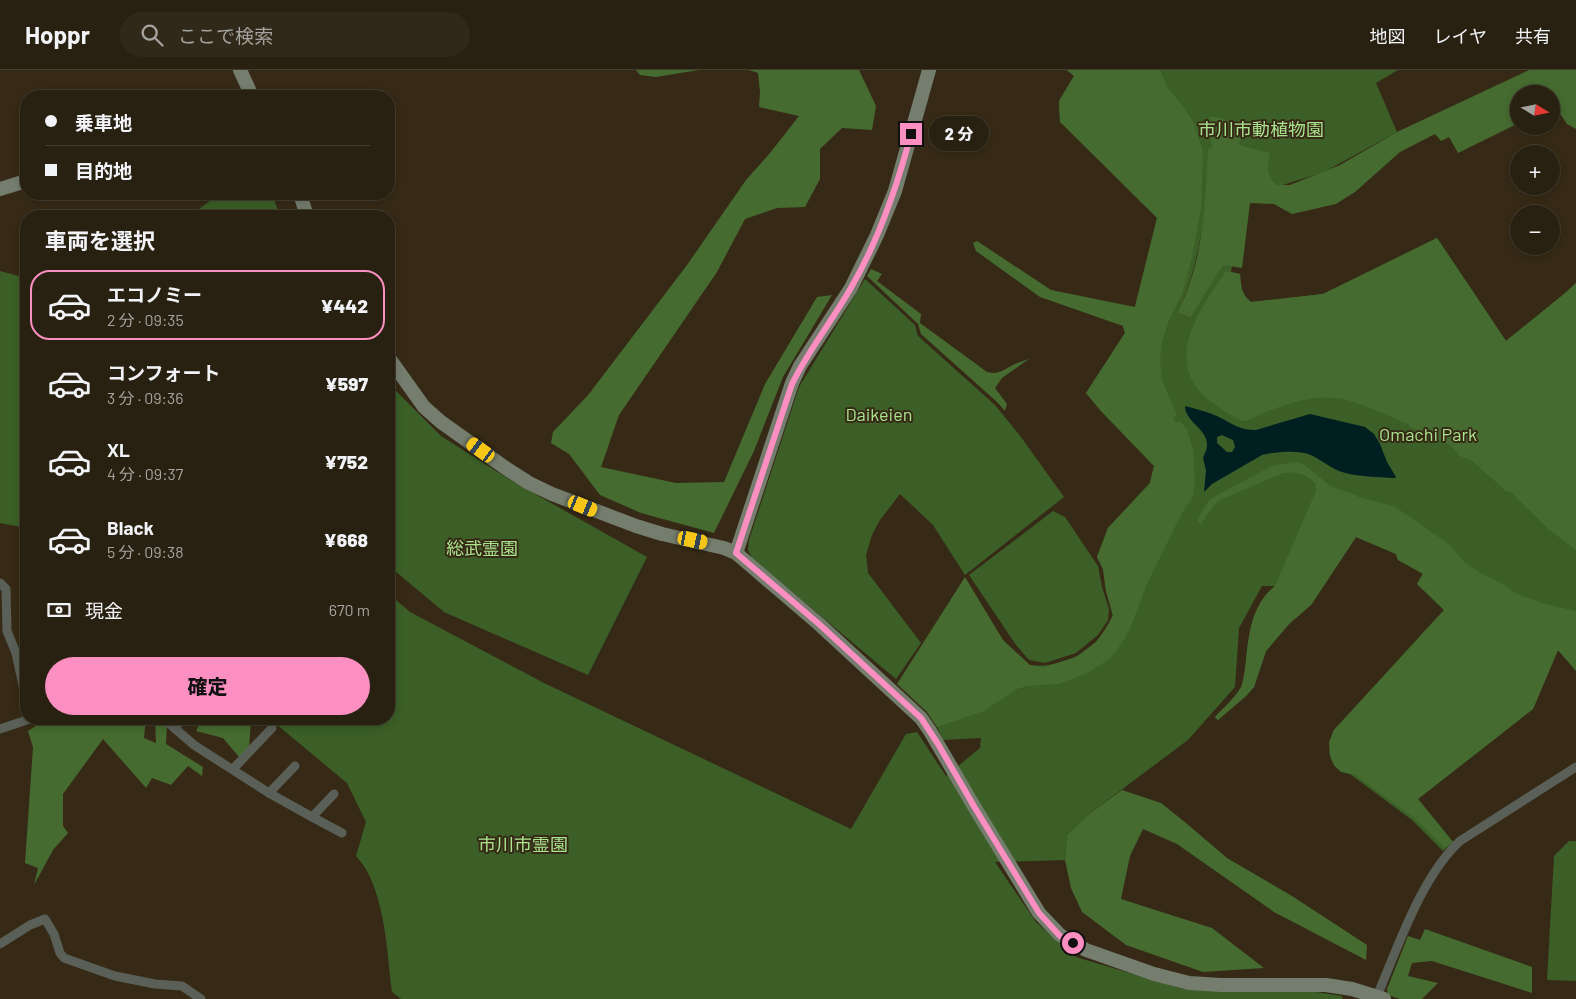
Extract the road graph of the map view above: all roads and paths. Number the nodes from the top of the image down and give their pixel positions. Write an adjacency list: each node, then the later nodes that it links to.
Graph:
1 (240, 70): 3 (street)
2 (929, 70): 7 (street)
3 (249, 90)
4 (20, 183): 5 (street)
5 (0, 189)
6 (395, 366): 7 (street)
7 (736, 553): 24 (street)
8 (0, 583): 9 (street)
9 (20, 671)
10 (20, 722): 14 (street)
11 (171, 725): 15 (street)
12 (177, 725): 15 (street)
13 (272, 728): 18 (street)
14 (0, 729)
15 (175, 729): 18 (street)
16 (295, 766): 19 (street)
17 (1576, 767): 24 (street)
18 (233, 769): 19 (street)
19 (269, 793): 21 (street)
20 (334, 794): 21 (street)
21 (312, 817): 22 (street)
22 (342, 833)
23 (0, 944): 25 (street)
24 (1381, 998)
25 (201, 999)

